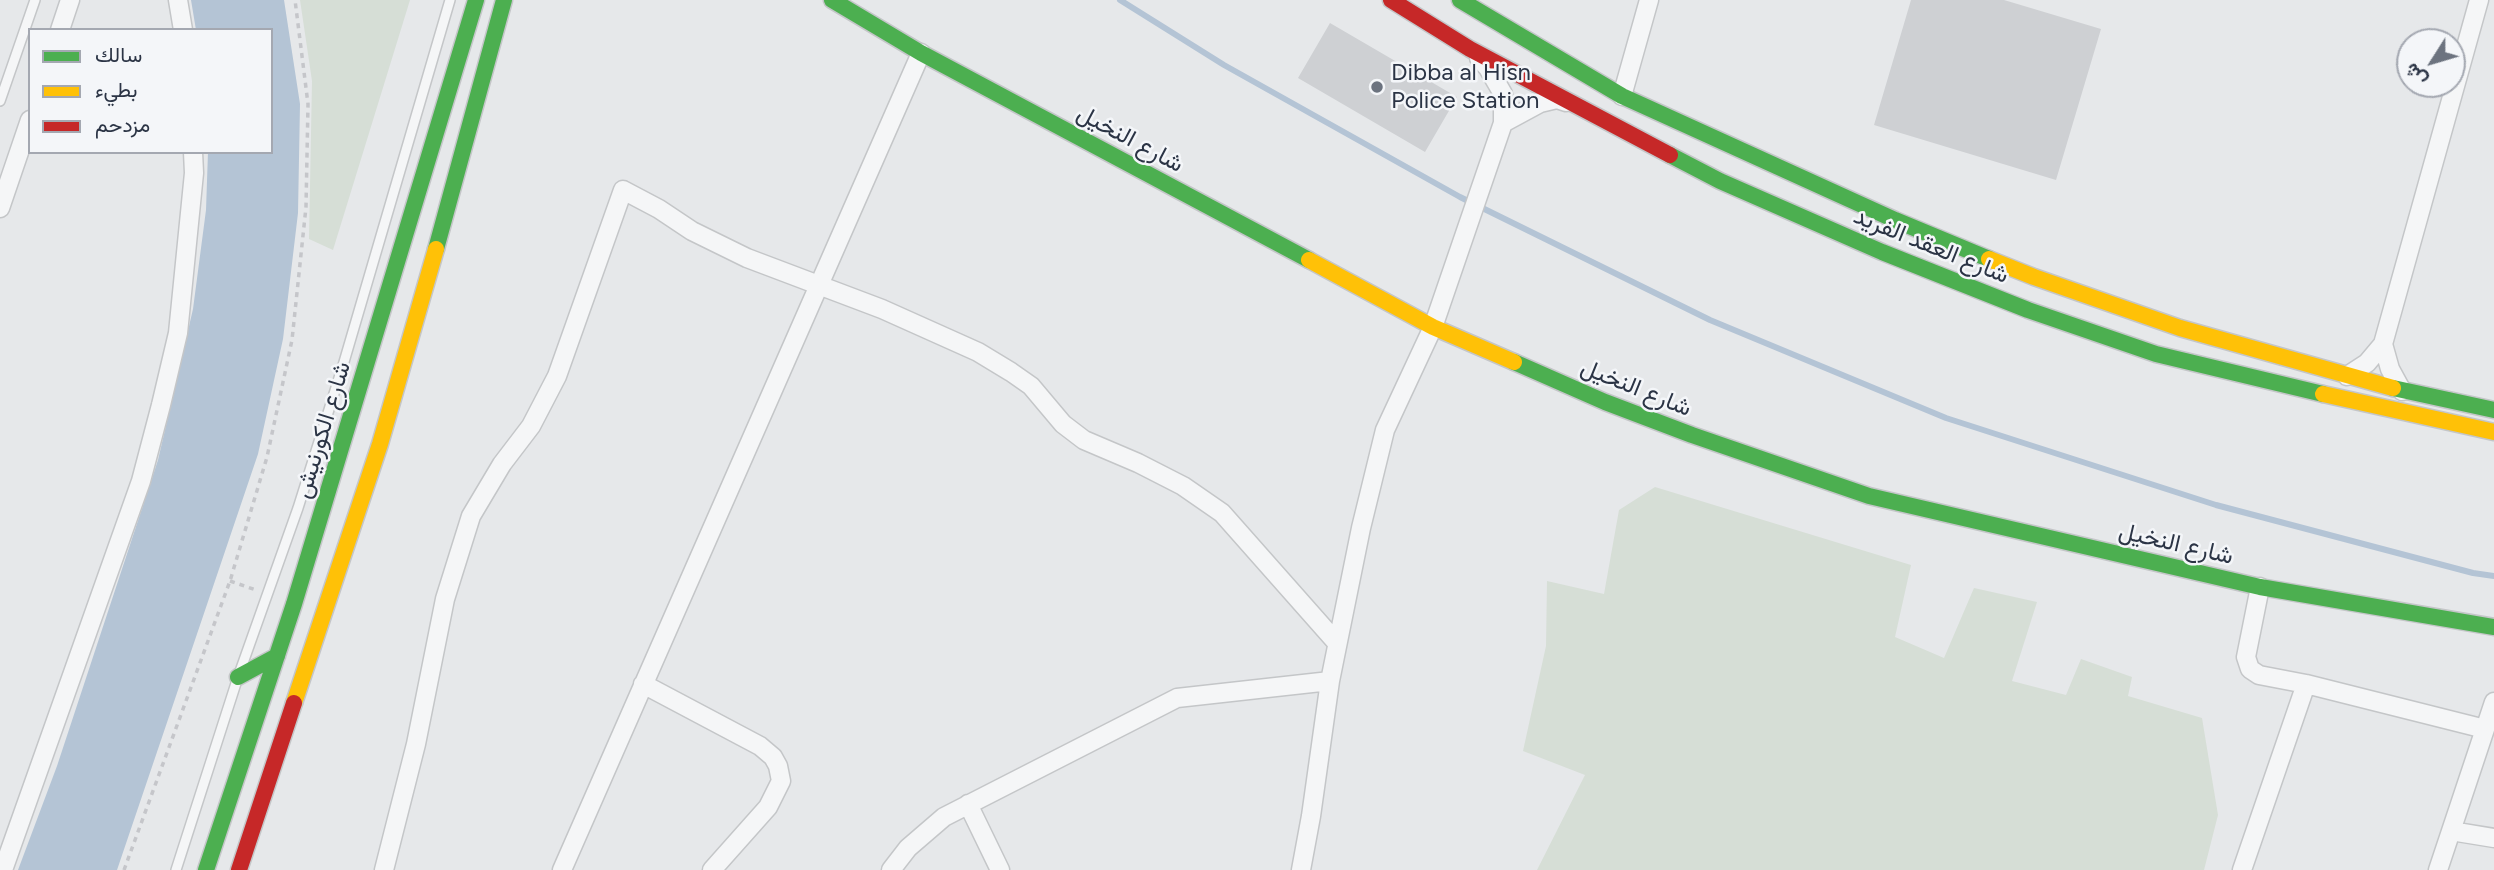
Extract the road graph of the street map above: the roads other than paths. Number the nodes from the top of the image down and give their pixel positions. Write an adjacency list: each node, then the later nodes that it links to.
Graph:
1 (35, 0): 17 (lane)
2 (71, 0): 12 (street)
3 (178, 0): 13 (street)
4 (450, 0): 34 (lane)
5 (476, 0): 33 (main road, شارع الكورنيش)
6 (505, 0): 47 (main road)
7 (832, 0): 15 (main road, شارع النخيل)
8 (1391, 0): 14 (main road, شارع العقد الفريد)
9 (1460, 0): 16 (main road, شارع العقد الفريد)
10 (1649, 0): 16 (street)
11 (2479, 0): 25 (street)
12 (61, 28)
13 (183, 28)
14 (1469, 49): 18 (main road, شارع العقد الفريد); 19 (street)
15 (920, 53): 23 (street); 24 (main road, شارع النخيل)
16 (1622, 96): 26 (main road, شارع العقد الفريد)
17 (0, 100)
18 (1577, 106): 19 (street); 29 (main road, شارع العقد الفريد)
19 (1503, 123): 24 (street)
20 (28, 126): 22 (street)
21 (193, 154): 44 (street)
22 (0, 208)
23 (819, 284): 32 (street); 36 (street); 48 (street)
24 (1433, 327): 30 (main road, شارع النخيل); 32 (street)
25 (2383, 344): 26 (street); 27 (street)
26 (2347, 376): 27 (main road, شارع العقد الفريد)
27 (2402, 391): 28 (main road, شارع العقد الفريد)
28 (2494, 411)
29 (2494, 432)
30 (2260, 587): 31 (main road, شارع النخيل); 37 (street)
31 (2494, 627)
32 (1337, 643): 35 (street)
33 (277, 656): 34 (main road); 46 (main road, شارع الكورنيش)
34 (238, 677): 45 (lane)
35 (1330, 681): 40 (street); 52 (street)
36 (643, 684): 43 (street); 49 (street)
37 (2306, 684): 39 (street); 53 (street)
38 (2494, 702): 39 (street)
39 (2485, 729): 41 (street)
40 (968, 804): 50 (street); 51 (street)
41 (2451, 831): 42 (street); 54 (street)
42 (2494, 838)
43 (569, 868)
44 (4, 870)
45 (176, 870)
46 (206, 870)
47 (239, 870)
48 (384, 870)
49 (712, 870)
50 (891, 870)
51 (1000, 870)
52 (1301, 870)
53 (2242, 870)
54 (2438, 870)

